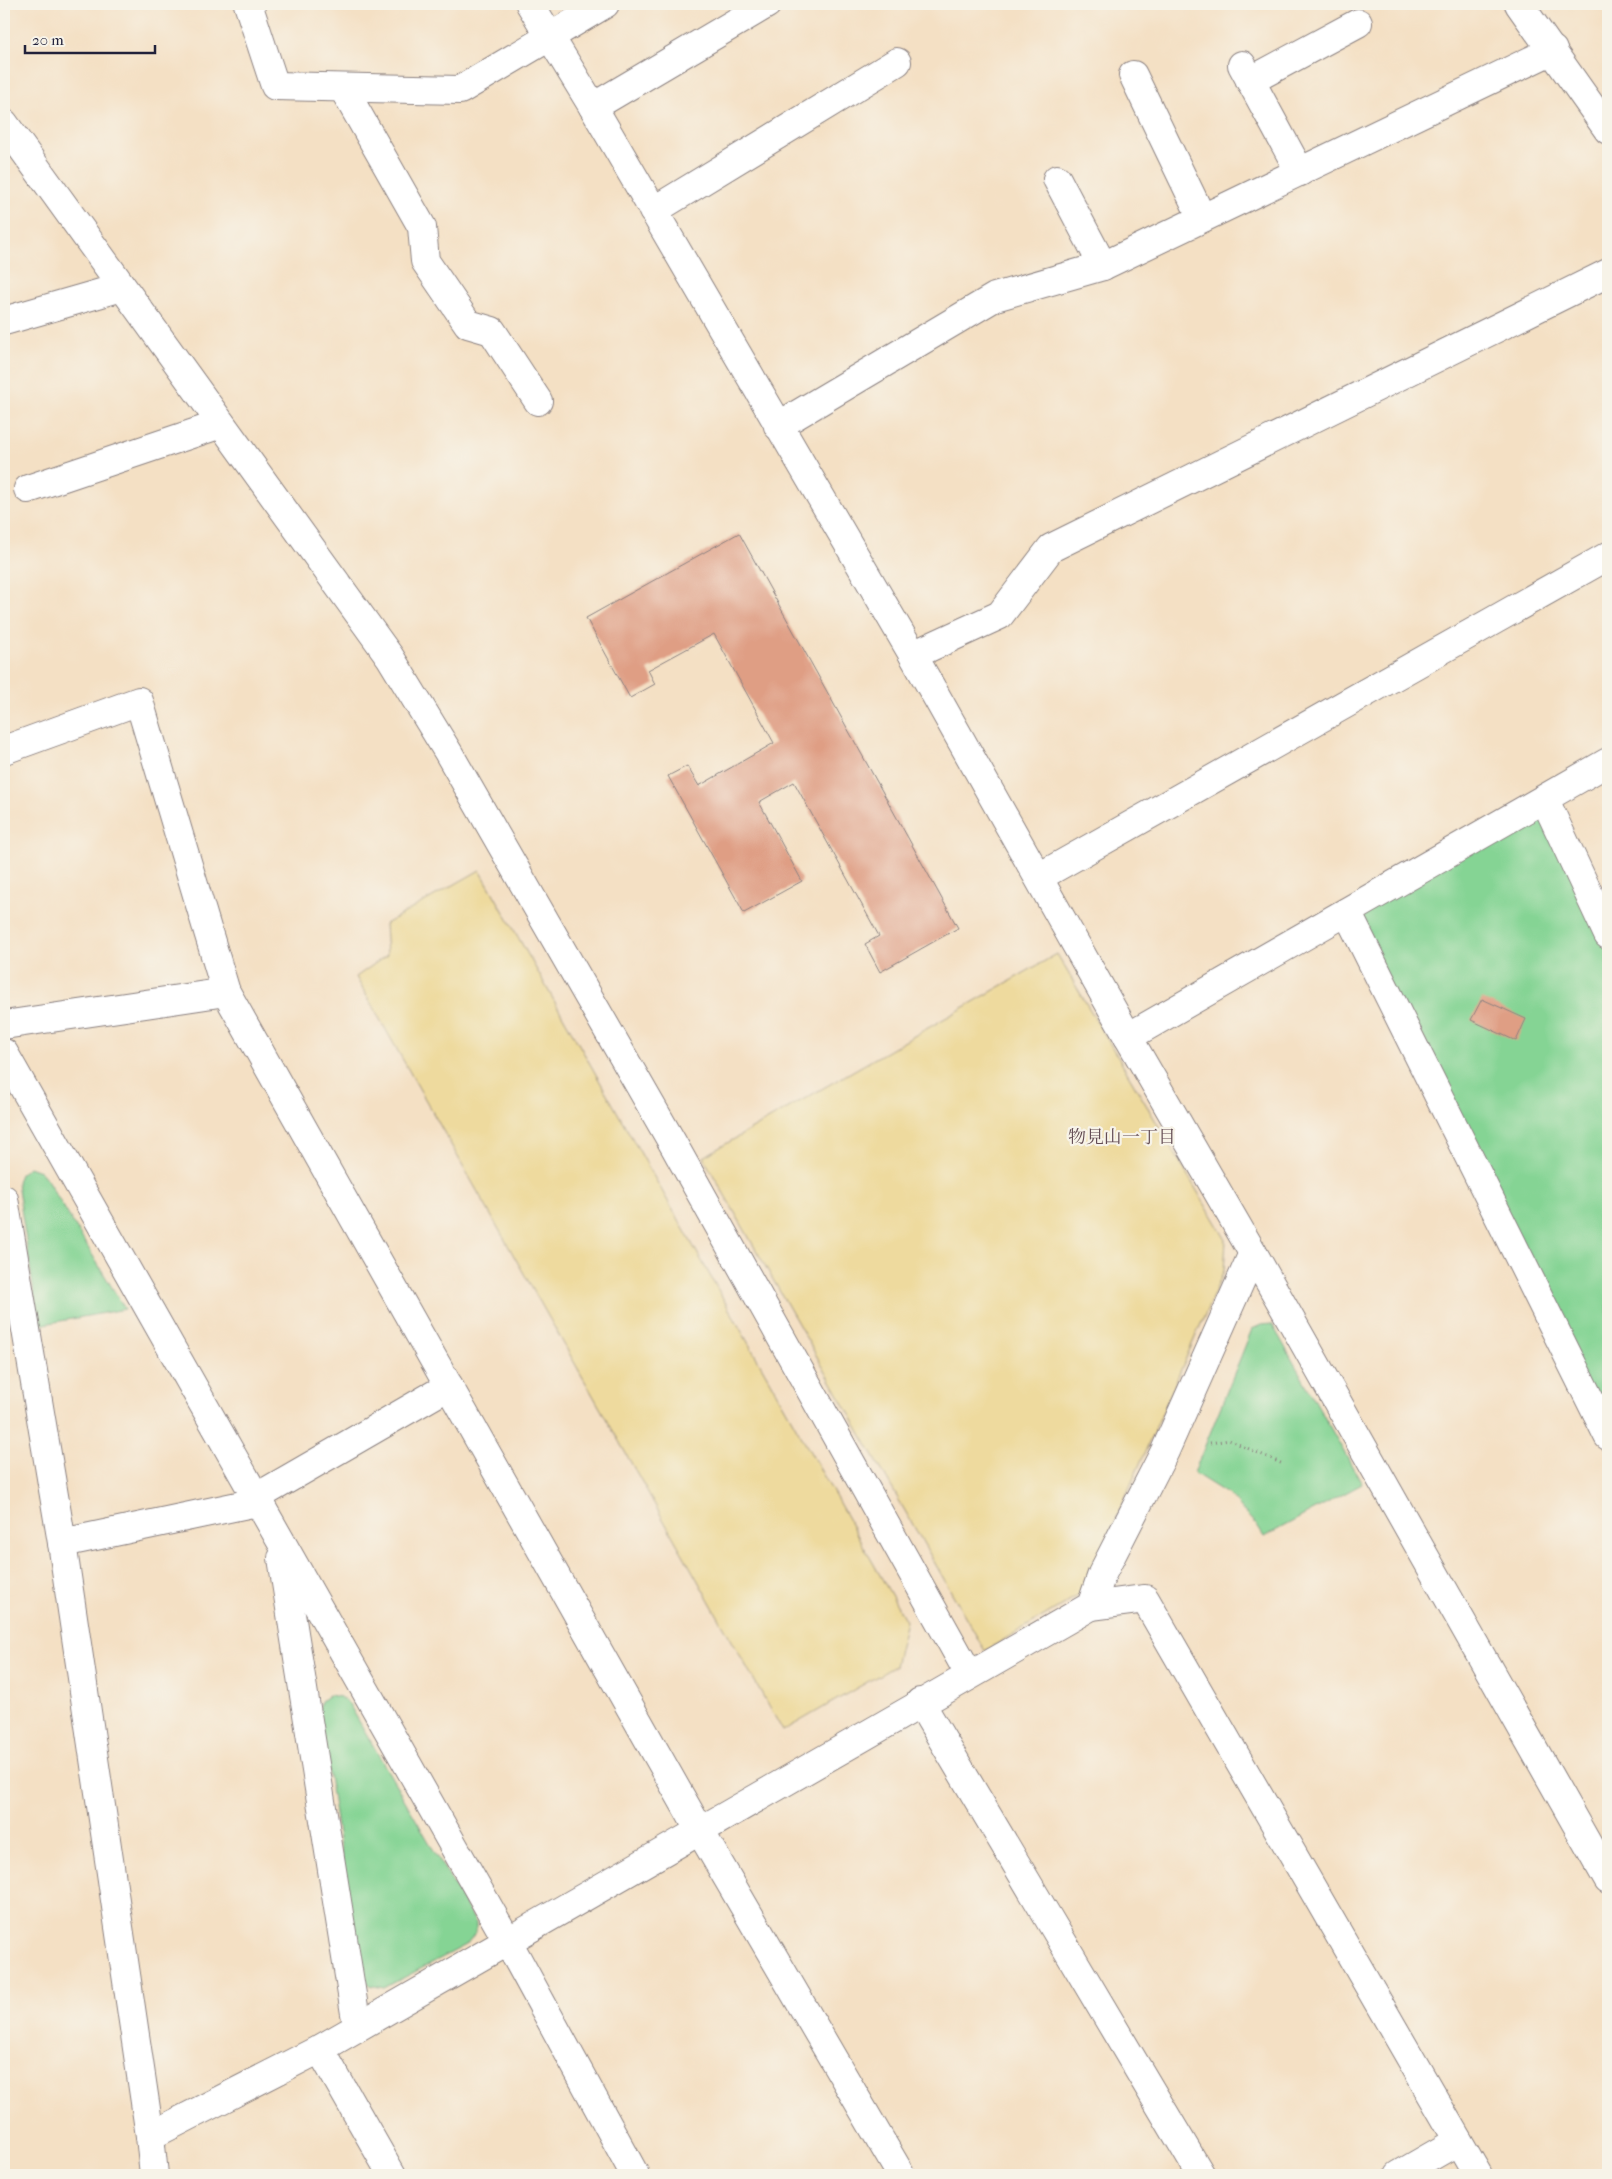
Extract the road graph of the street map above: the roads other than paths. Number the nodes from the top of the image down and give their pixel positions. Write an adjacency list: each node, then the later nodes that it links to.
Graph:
1 (248, 4): 11 (street)
2 (530, 4): 7 (street)
3 (605, 4): 7 (street)
4 (767, 4): 12 (street)
5 (1520, 4): 8 (street)
6 (1358, 23): 15 (street)
7 (549, 35): 11 (street); 12 (street)
8 (1553, 50): 14 (street); 15 (street)
9 (896, 62): 17 (street)
10 (1133, 75): 18 (street)
11 (343, 88): 23 (street)
12 (593, 107): 17 (street)
13 (4, 123): 21 (street)
14 (1608, 130)
15 (1300, 172): 18 (street)
16 (1057, 179): 19 (street)
17 (653, 211): 25 (street)
18 (1202, 218): 19 (street)
19 (1103, 266): 25 (street)
20 (1608, 273): 28 (street)
21 (122, 287): 22 (street); 24 (street)
22 (4, 321)
23 (538, 401)
24 (221, 424): 26 (street); 47 (street)
25 (778, 426): 28 (street)
26 (28, 489)
27 (1608, 556): 32 (street)
28 (913, 654): 32 (street)
29 (4, 750): 35 (street)
30 (1608, 762): 31 (street)
31 (1545, 800): 33 (street); 34 (street)
32 (1039, 877): 37 (street)
33 (1347, 912): 37 (street); 42 (street)
34 (1608, 935)
35 (226, 992): 36 (street); 41 (street)
36 (4, 1025)
37 (1128, 1037): 40 (street)
38 (4, 1053): 43 (street)
39 (4, 1199): 45 (street)
40 (1253, 1253): 46 (street); 50 (street)
41 (449, 1386): 43 (street); 49 (street)
42 (1608, 1436)
43 (256, 1500): 44 (street); 45 (street)
44 (280, 1541): 51 (street); 52 (street)
45 (62, 1543): 54 (street)
46 (1091, 1606): 47 (street); 55 (street)
47 (969, 1674): 48 (street)
48 (920, 1702): 49 (street); 60 (street)
49 (700, 1831): 51 (street); 59 (street)
50 (1604, 1865)
51 (507, 1940): 52 (street); 58 (street)
52 (357, 2026): 53 (street)
53 (320, 2049): 54 (street); 57 (street)
54 (150, 2136): 56 (street)
55 (1458, 2141): 61 (street); 62 (street)
56 (154, 2175)
57 (392, 2175)
58 (634, 2175)
59 (901, 2175)
60 (1201, 2175)
61 (1399, 2175)
62 (1478, 2175)

